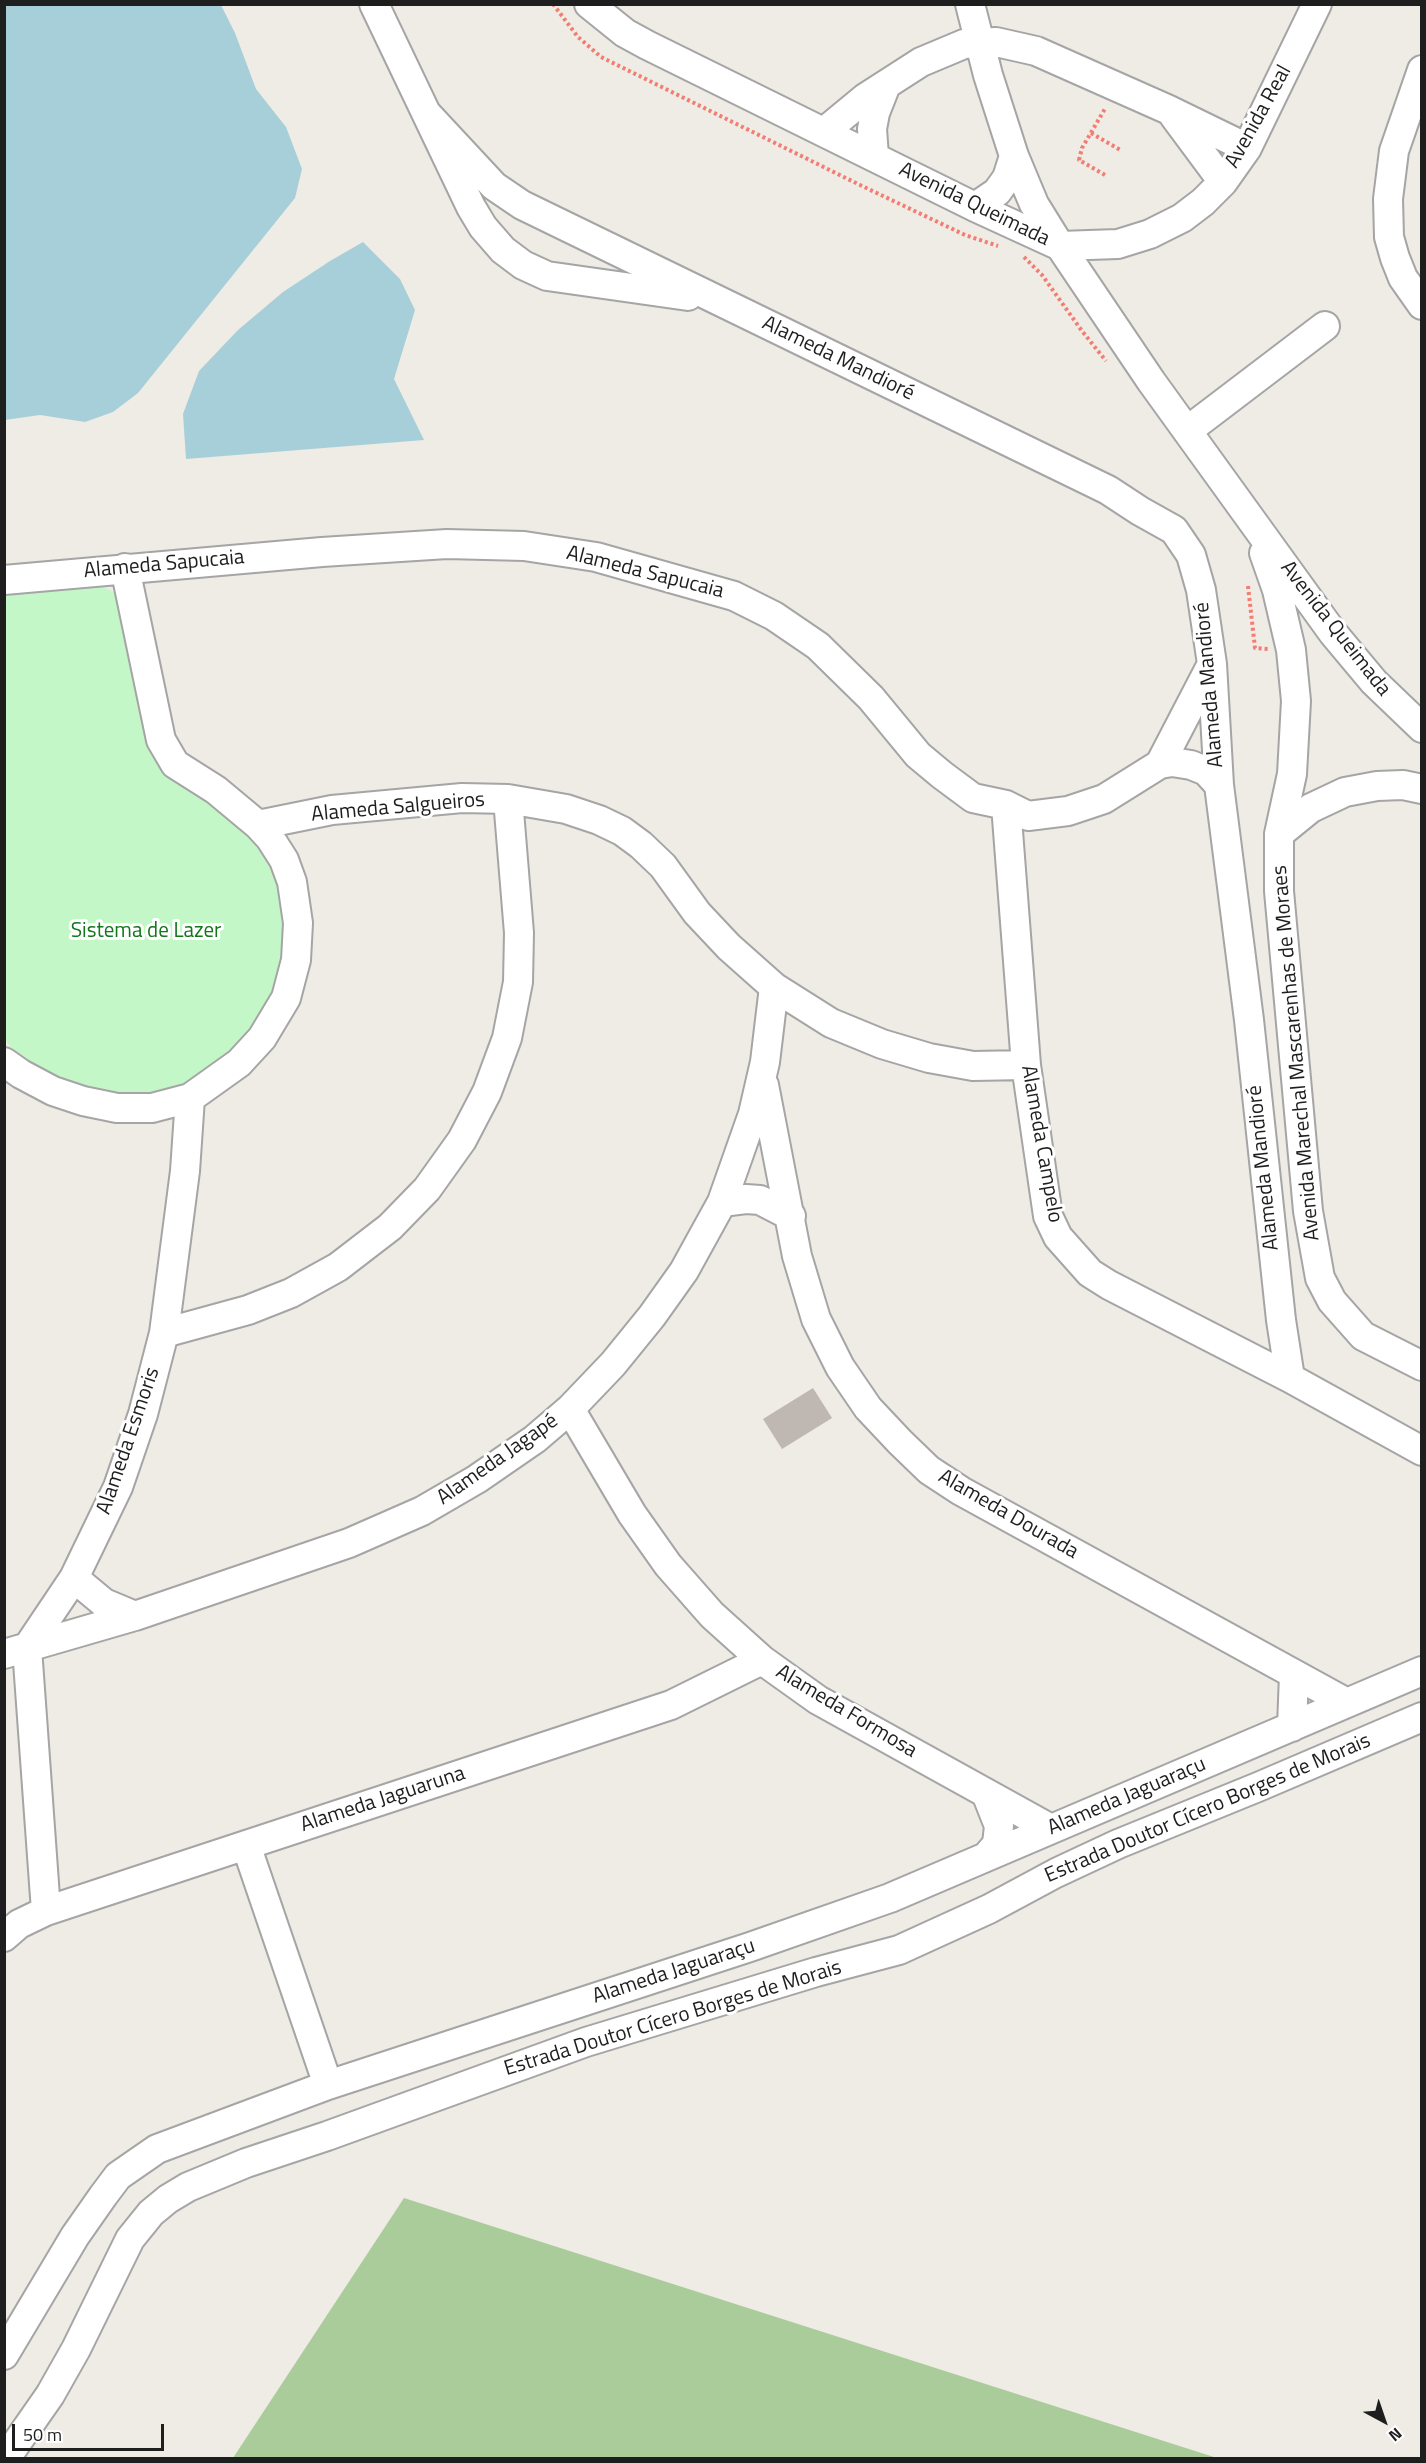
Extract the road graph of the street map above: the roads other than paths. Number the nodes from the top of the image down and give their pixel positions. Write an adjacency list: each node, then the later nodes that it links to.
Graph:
1 (374, 4): 12 (street, Alameda Mandioré)
2 (970, 4): 5 (street)
3 (1317, 4): 14 (street, Avenida Real)
4 (600, 7): 13 (street, Avenida Queimada)
5 (979, 41): 6 (street); 7 (street); 9 (street)
6 (1036, 51): 9 (street); 11 (street)
7 (938, 53): 9 (street); 10 (street)
8 (1422, 70): 27 (street)
9 (987, 75): 16 (street)
10 (886, 85): 13 (street); 15 (street)
11 (1169, 110): 14 (street); 17 (street)
12 (427, 114): 18 (street, Alameda Mandioré); 19 (street, Alameda Mandioré)
13 (825, 131): 15 (street, Avenida Queimada)
14 (1247, 148): 17 (street, Avenida Real)
15 (874, 156): 20 (street, Avenida Queimada)
16 (1014, 156): 20 (street); 22 (street)
17 (1222, 182): 21 (street, Avenida Real)
18 (494, 186): 19 (street); 23 (street, Alameda Mandioré)
19 (471, 207): 24 (street, Alameda Mandioré)
20 (975, 207): 22 (street, Avenida Queimada)
21 (1118, 244): 22 (street, Avenida Real); 25 (street)
22 (1060, 246): 25 (street, Avenida Queimada)
23 (625, 255): 24 (street); 26 (street, Alameda Mandioré)
24 (615, 285): 26 (street, Alameda Mandioré)
25 (1094, 299): 29 (street, Avenida Queimada)
26 (717, 300): 35 (street, Alameda Mandioré)
27 (1422, 305)
28 (1325, 326): 29 (street)
29 (1187, 430): 30 (street, Avenida Queimada)
30 (1254, 525): 33 (street, Avenida Queimada); 34 (street, Avenida Queimada)
31 (125, 568): 32 (street, Alameda Sapucaia); 41 (street, Alameda Sapucaia); 42 (street)
32 (4, 580)
33 (1333, 633): 34 (street); 36 (street, Avenida Queimada)
34 (1289, 643): 43 (street, Avenida Queimada)
35 (1212, 664): 37 (street); 38 (street, Alameda Mandioré)
36 (1422, 728)
37 (1160, 764): 38 (street); 41 (street, Alameda Sapucaia)
38 (1219, 785): 51 (street, Alameda Mandioré)
39 (1422, 789): 43 (street)
40 (508, 800): 42 (street, Alameda Salgueiros); 44 (street, Alameda Salgueiros); 52 (street)
41 (1006, 805): 46 (street, Alameda Campelo)
42 (258, 825): 48 (street)
43 (1279, 834): 54 (street, Avenida Marechal Mascarenhas de Moraes)
44 (774, 987): 46 (street, Alameda Salgueiros); 47 (street, Alameda Jagapé)
45 (4, 1062): 48 (street)
46 (1026, 1065): 53 (street, Alameda Campelo)
47 (762, 1075): 49 (street, Alameda Jagapé); 50 (street, Alameda Dourada)
48 (190, 1098): 52 (street, Alameda Esmoris)
49 (722, 1202): 50 (street); 56 (street, Alameda Jagapé)
50 (790, 1216): 63 (street, Alameda Dourada)
51 (1281, 1320): 53 (street); 55 (street, Alameda Mandioré)
52 (164, 1334): 58 (street, Alameda Esmoris)
53 (1237, 1352): 55 (street, Alameda Campelo)
54 (1422, 1366)
55 (1290, 1378): 57 (street, Alameda Campelo)
56 (570, 1409): 59 (street, Alameda Jagapé); 61 (street, Alameda Formosa)
57 (1422, 1451)
58 (74, 1578): 59 (street); 60 (street, Alameda Esmoris)
59 (135, 1616): 60 (street, Alameda Jagapé)
60 (16, 1651): 71 (street)
61 (762, 1660): 67 (street, Alameda Formosa); 69 (street, Alameda Jaguaruna)
62 (1422, 1671): 64 (street, Alameda Jaguaraçu)
63 (1294, 1674): 64 (street, Alameda Dourada); 66 (street)
64 (1347, 1703): 66 (street, Alameda Jaguaraçu)
65 (1422, 1717): 75 (street, Estrada Doutor Cícero Borges de Morais)
66 (1292, 1727): 68 (street, Alameda Jaguaraçu)
67 (986, 1793): 68 (street, Alameda Formosa); 70 (street)
68 (1051, 1829): 70 (street, Alameda Jaguaraçu)
69 (246, 1845): 71 (street, Alameda Jaguaruna); 73 (street)
70 (986, 1857): 73 (street, Alameda Jaguaraçu)
71 (46, 1911): 72 (street, Alameda Jaguaruna)
72 (9, 1929)
73 (328, 2085): 74 (street, Alameda Jaguaraçu)
74 (4, 2355)
75 (6, 2458)

